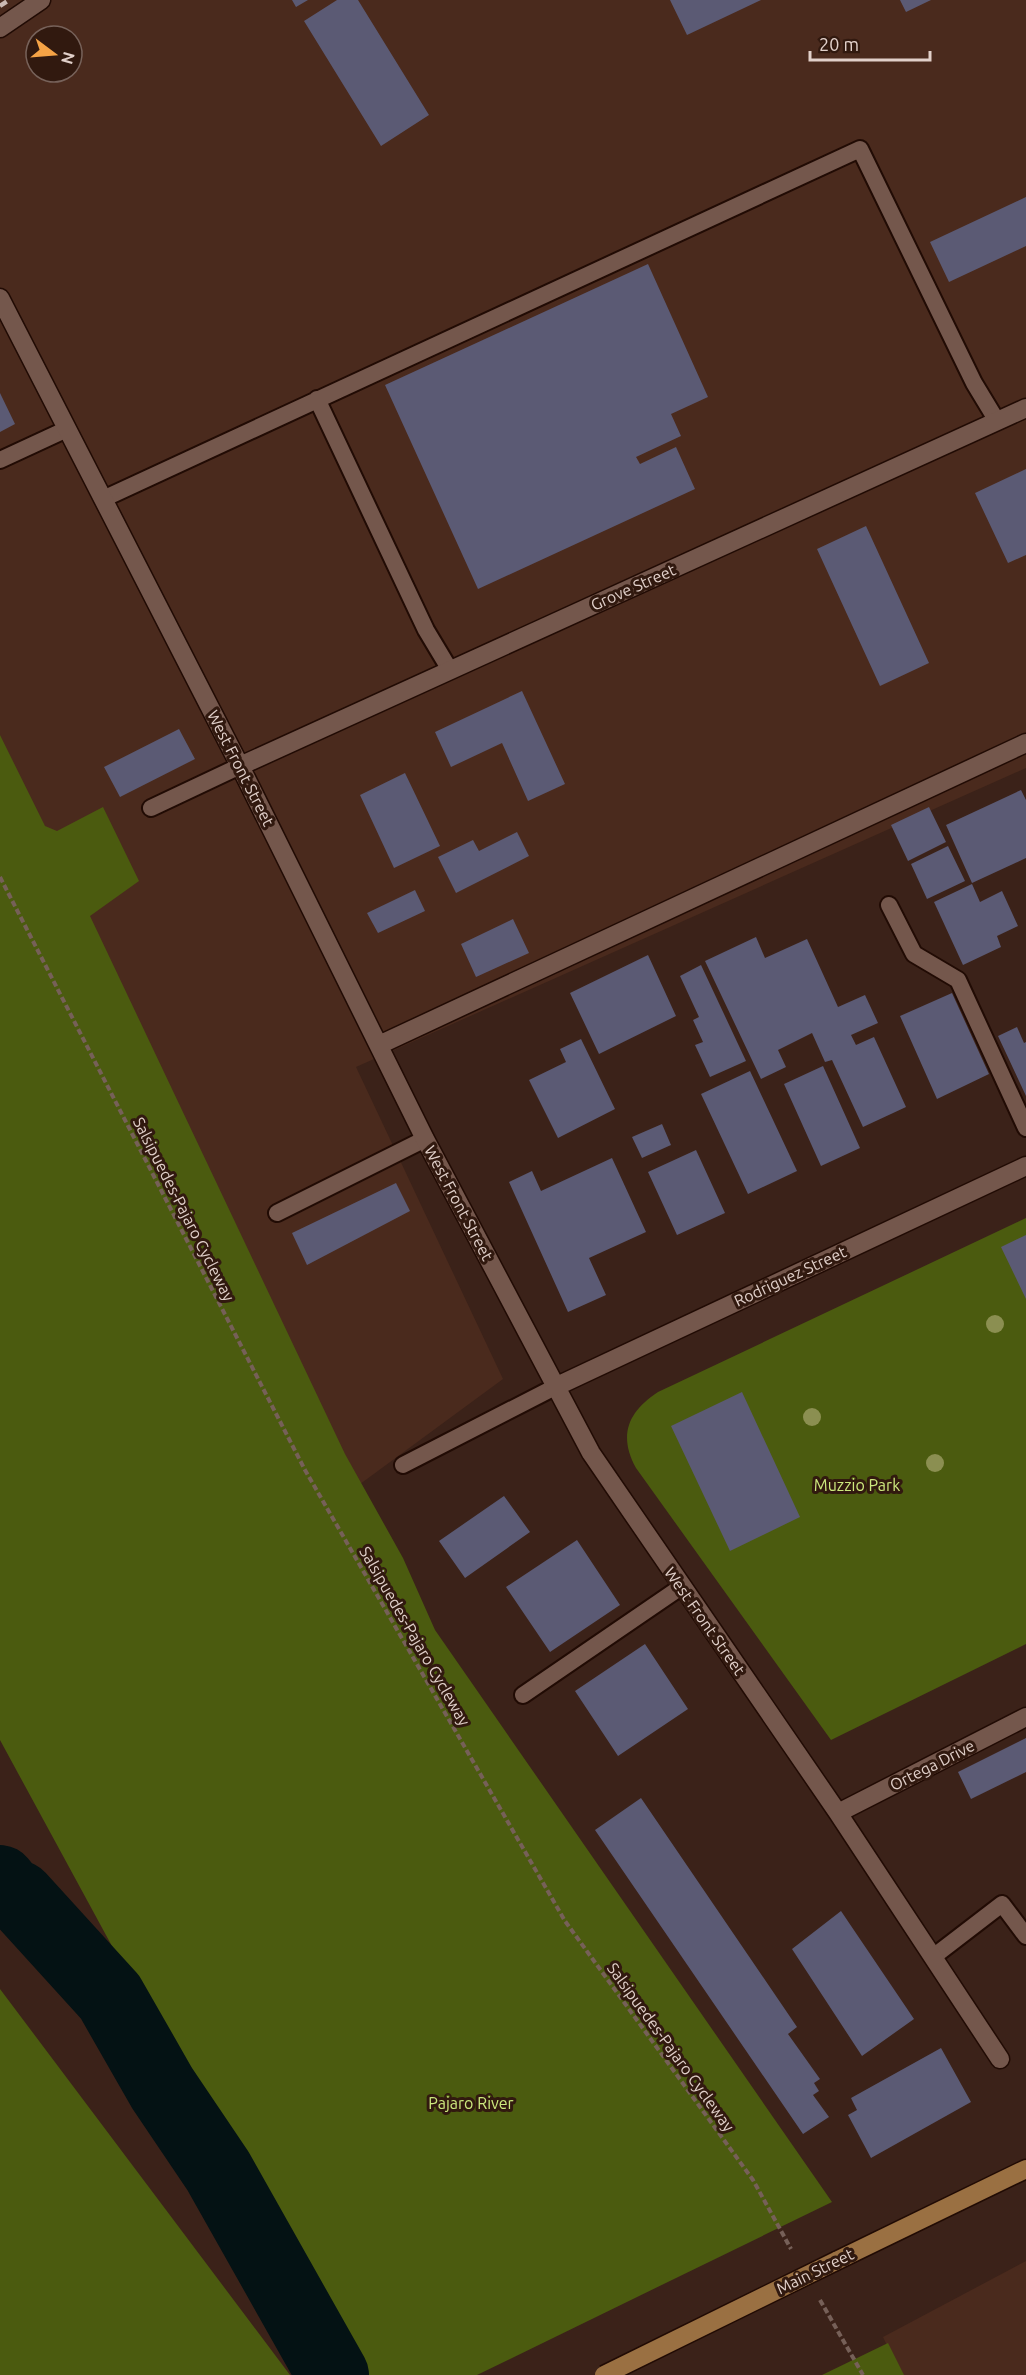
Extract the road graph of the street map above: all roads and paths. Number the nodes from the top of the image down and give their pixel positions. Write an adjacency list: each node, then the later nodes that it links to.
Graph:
1 (41, 0): 2 (street)
2 (0, 28)
3 (0, 298): 7 (street, West Front Street)
4 (317, 399): 6 (lane); 9 (lane); 10 (lane)
5 (1026, 408): 6 (street, Grove Street)
6 (997, 421): 10 (street, Grove Street)
7 (67, 429): 8 (lane); 9 (street, West Front Street)
8 (0, 460)
9 (103, 499): 12 (street, West Front Street)
10 (450, 670): 12 (street, Grove Street)
11 (1026, 743): 16 (street)
12 (240, 766): 13 (lane); 16 (street, West Front Street)
13 (151, 808)
14 (0, 877): 31 (path, Salsipuedes-Pajaro Cycleway)
15 (889, 905): 17 (lane)
16 (379, 1045): 18 (street, West Front Street)
17 (1026, 1128)
18 (425, 1139): 20 (lane); 21 (street, West Front Street)
19 (1026, 1166): 21 (street, Rodriguez Street)
20 (277, 1213)
21 (555, 1387): 22 (lane); 23 (street, West Front Street)
22 (403, 1466)
23 (681, 1587): 24 (lane); 26 (street, West Front Street)
24 (523, 1695)
25 (1026, 1717): 26 (street, Ortega Drive)
26 (838, 1813): 28 (street, West Front Street)
27 (1026, 1936): 28 (lane)
28 (933, 1957): 29 (street, West Front Street)
29 (1000, 2059)
30 (1026, 2169): 33 (main road, Main Street, bridge)
31 (793, 2253)
32 (816, 2294): 34 (path)
33 (604, 2375)
34 (863, 2375)

